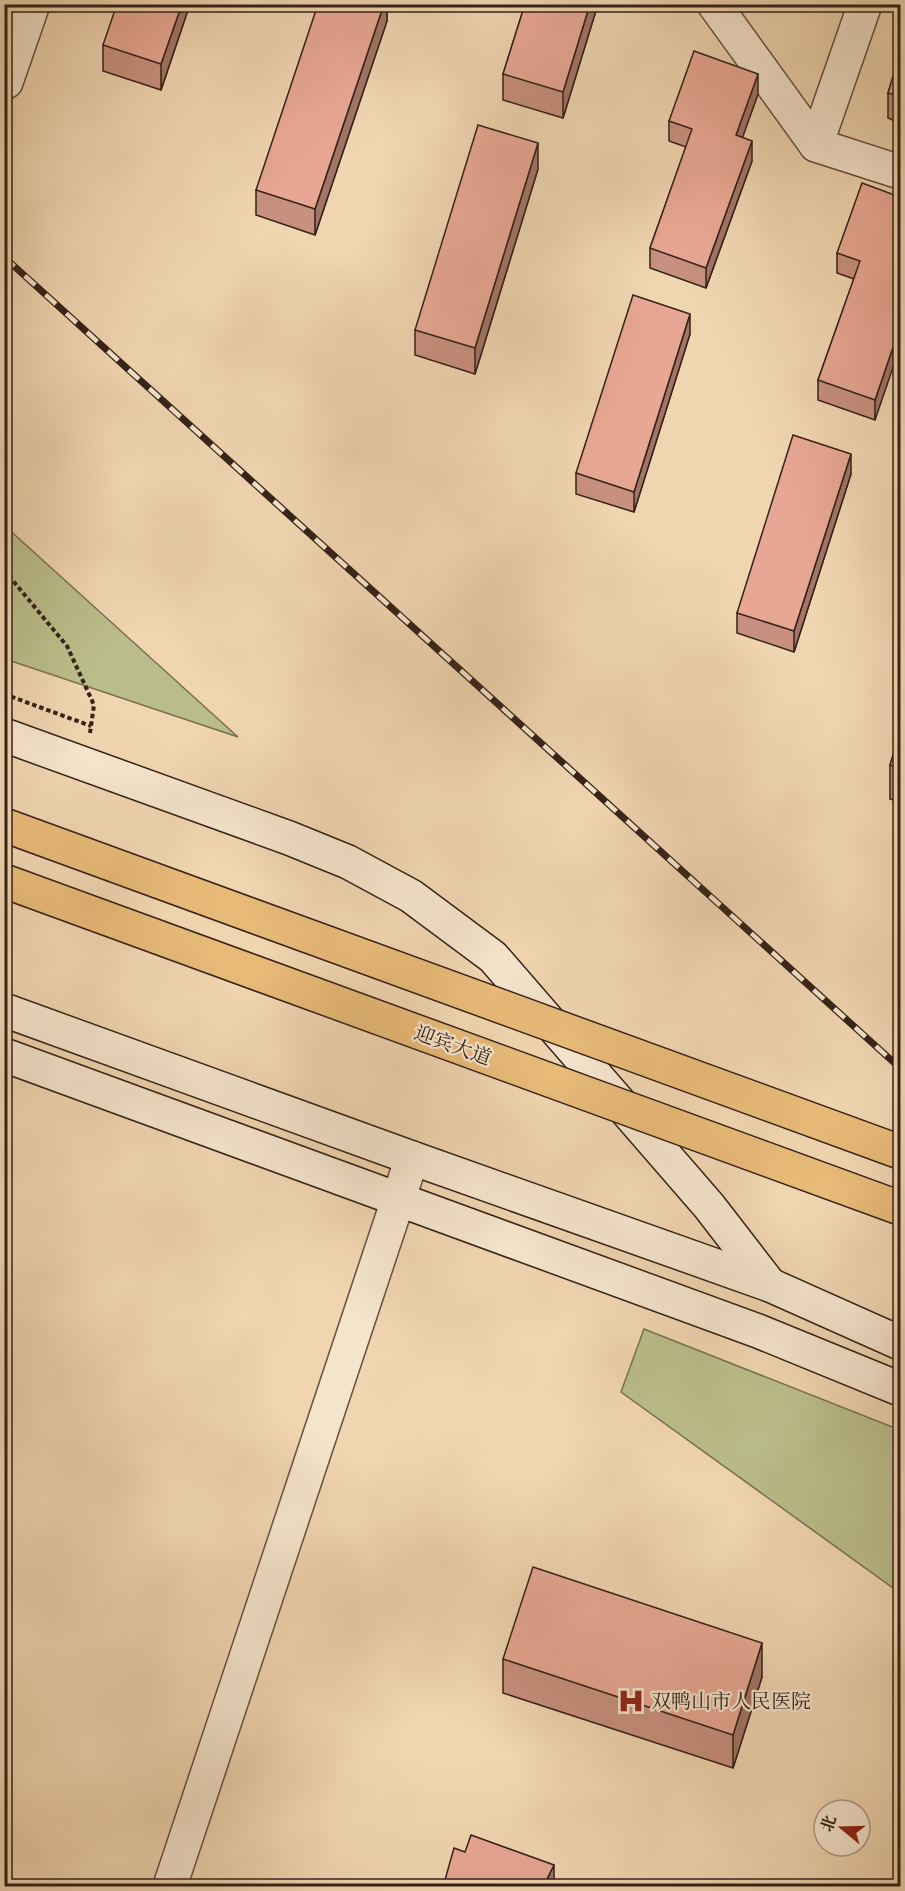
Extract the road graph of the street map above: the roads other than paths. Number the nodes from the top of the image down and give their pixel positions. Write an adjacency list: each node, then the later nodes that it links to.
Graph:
1 (33, 4): 4 (main road)
2 (714, 4): 5 (main road)
3 (865, 4): 5 (main road)
4 (6, 82)
5 (816, 145): 6 (main road)
6 (900, 172)
7 (4, 735): 16 (main road)
8 (4, 825): 12 (main road, bridge)
9 (4, 881): 15 (main road, 迎宾大道, bridge)
10 (4, 1010): 13 (main road)
11 (4, 1055): 14 (main road)
12 (900, 1152)
13 (412, 1158): 14 (main road); 16 (main road)
14 (399, 1198): 18 (main road); 19 (main road)
15 (900, 1208)
16 (770, 1285): 17 (main road)
17 (900, 1343)
18 (900, 1389)
19 (170, 1887)

